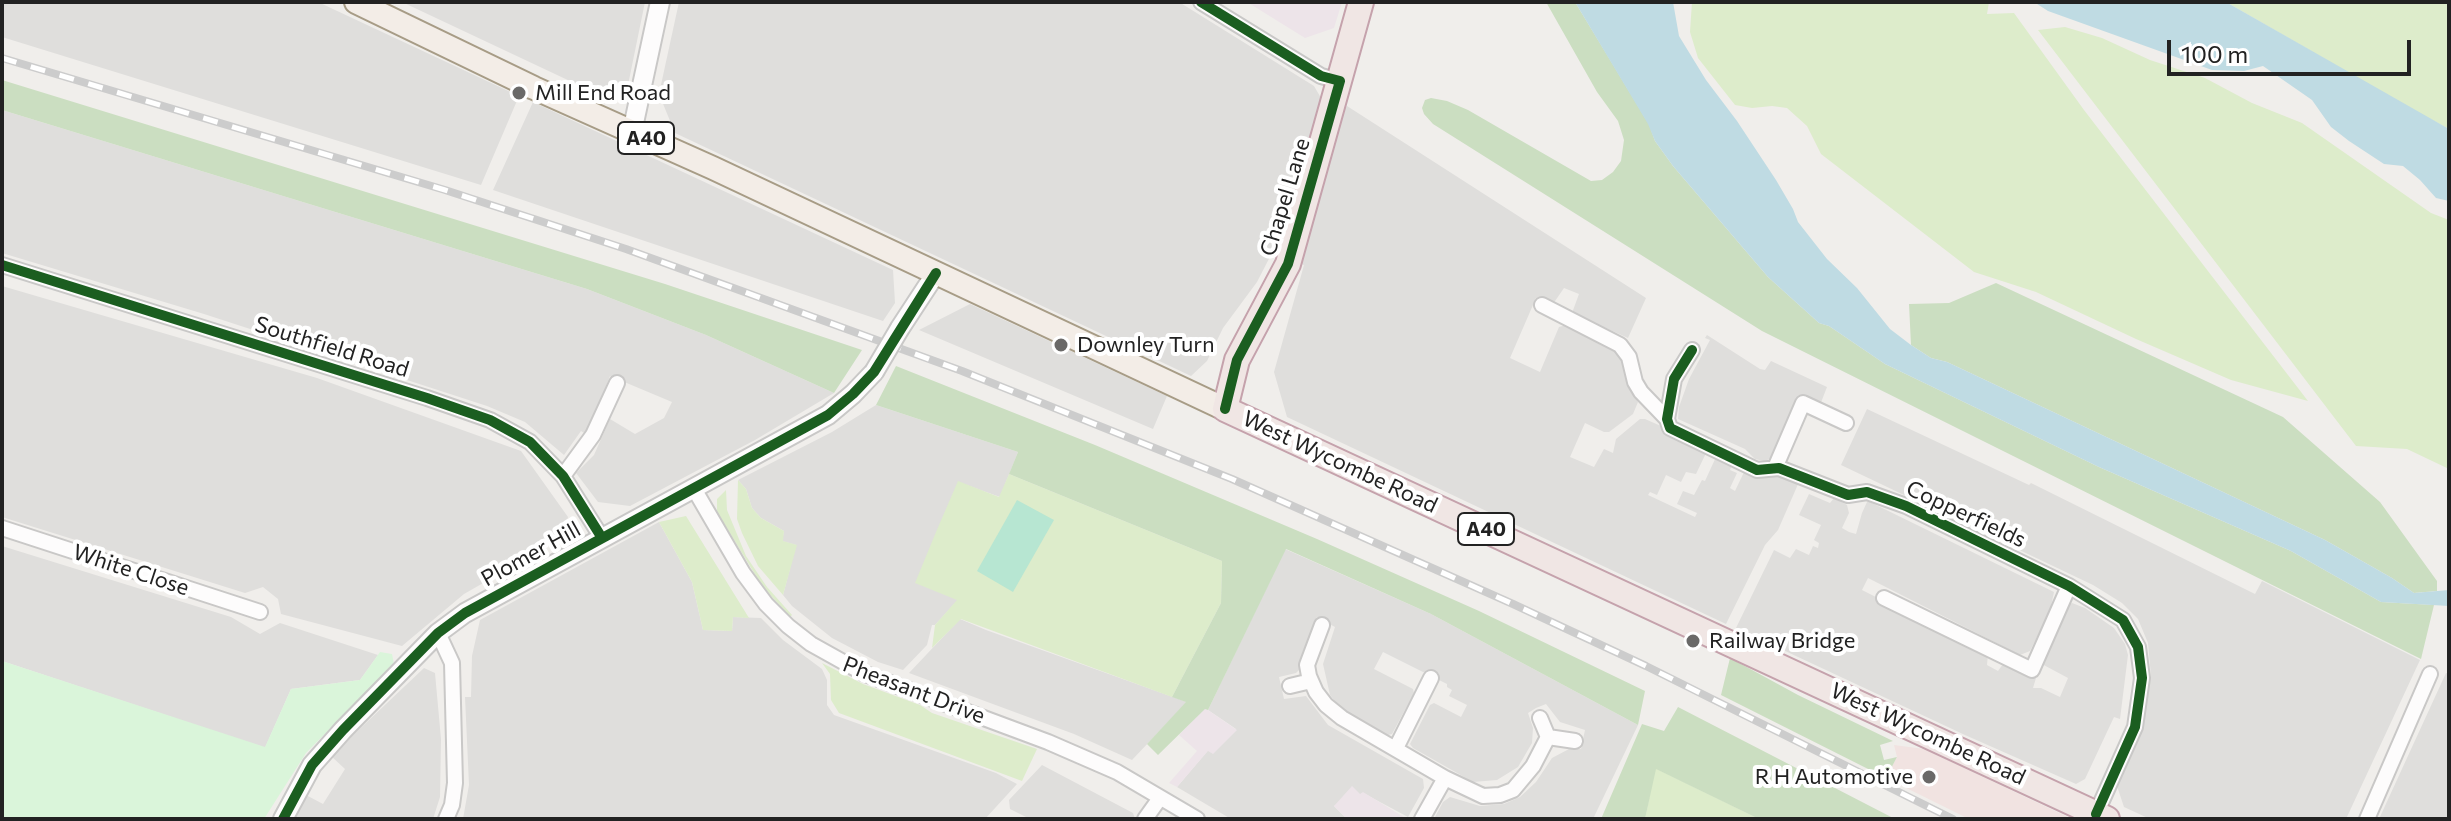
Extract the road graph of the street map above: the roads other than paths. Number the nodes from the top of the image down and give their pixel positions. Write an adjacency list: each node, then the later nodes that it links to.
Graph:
1 (356, 2): 6 (main road, West Wycombe Road / A40)
2 (660, 2): 6 (street)
3 (1201, 2): 5 (street)
4 (1361, 2): 5 (highway, Chapel Lane)
5 (1340, 81): 12 (highway, Chapel Lane)
6 (632, 132): 8 (main road, West Wycombe Road / A40)
7 (2, 265): 16 (street, Southfield Road)
8 (936, 273): 12 (main road, West Wycombe Road / A40); 17 (street, Plomer Hill, bridge)
9 (1542, 305): 13 (street, Copperfields)
10 (1692, 350): 13 (street)
11 (617, 383): 16 (street)
12 (1225, 409): 35 (highway, West Wycombe Road / A40)
13 (1667, 419): 15 (street, Copperfields)
14 (1846, 423): 15 (street)
15 (1775, 468): 20 (street, Copperfields)
16 (563, 476): 19 (street, Southfield Road)
17 (693, 487): 19 (street, Plomer Hill); 34 (street, Pheasant Drive)
18 (2, 528): 22 (street, White Close)
19 (602, 538): 24 (street, Plomer Hill)
20 (2069, 586): 21 (street); 35 (street, Copperfields)
21 (1884, 598)
22 (260, 612)
23 (1322, 625): 27 (street)
24 (438, 633): 36 (street, Plomer Hill); 37 (street)
25 (2430, 674): 41 (street)
26 (1431, 678): 32 (street)
27 (1311, 681): 28 (street); 32 (street)
28 (1290, 686)
29 (1540, 718): 30 (street)
30 (1548, 737): 31 (street); 33 (street)
31 (1575, 741)
32 (1396, 748): 33 (street)
33 (1445, 778): 40 (street)
34 (1160, 798): 38 (street); 39 (street, Pheasant Drive)
35 (2102, 816)
36 (283, 819)
37 (446, 819)
38 (1145, 819)
39 (1197, 819)
40 (1422, 819)
41 (2367, 819)

